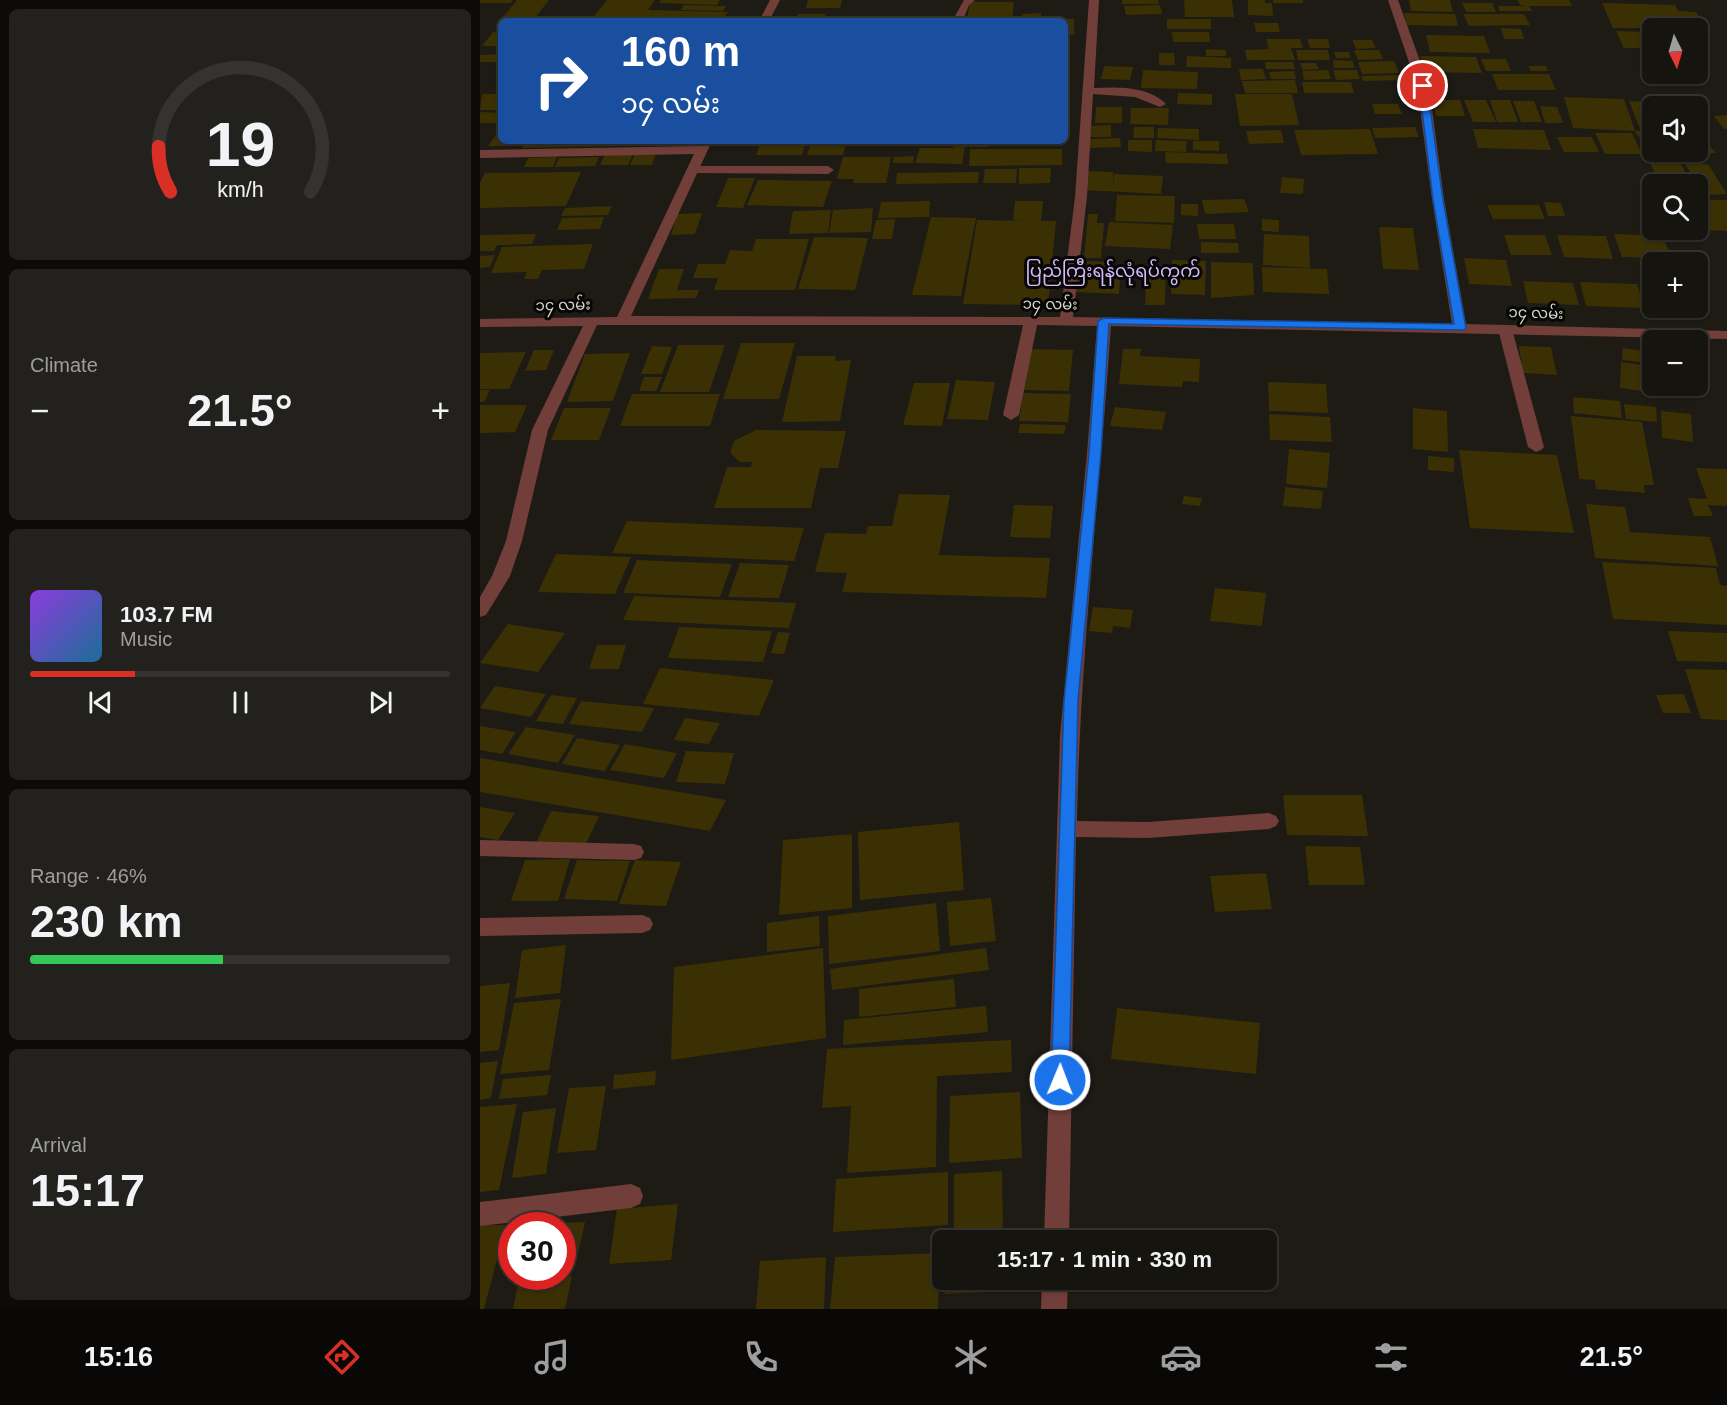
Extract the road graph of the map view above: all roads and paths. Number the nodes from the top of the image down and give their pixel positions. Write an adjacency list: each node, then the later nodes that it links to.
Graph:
1 (775, 0): 5 (street)
2 (970, 0): 6 (street)
3 (1094, 0): 7 (street)
4 (1393, 0): 19 (street)
5 (766, 18)
6 (959, 18)
7 (1087, 91): 8 (street); 16 (street)
8 (1160, 104)
9 (704, 146): 10 (street); 11 (street)
10 (480, 153)
11 (694, 170): 12 (street); 13 (street)
12 (828, 170)
13 (623, 319): 14 (street, ၁၄ လမ်း); 15 (street, ၁၄ လမ်း)
14 (1031, 320): 16 (street, ၁၄ လမ်း); 22 (street)
15 (592, 321): 18 (street, ၁၄ လမ်း); 24 (street)
16 (1066, 321): 17 (street, ၁၄ လမ်း)
17 (1104, 321): 19 (street, ၁၄ လမ်း); 26 (street)
18 (480, 323)
19 (1460, 328): 20 (street, ၁၄ လမ်း)
20 (1505, 329): 21 (street, ၁၄ လမ်း); 23 (street)
21 (1727, 335)
22 (1011, 415)
23 (1536, 447)
24 (480, 611)
25 (1269, 821): 26 (street)
26 (1067, 829): 33 (street)
27 (480, 848): 28 (street)
28 (634, 852)
29 (642, 924): 30 (street)
30 (480, 927)
31 (631, 1196): 32 (street)
32 (480, 1214)
33 (1056, 1230)
34 (1055, 1290): 35 (street)
35 (1054, 1309)

